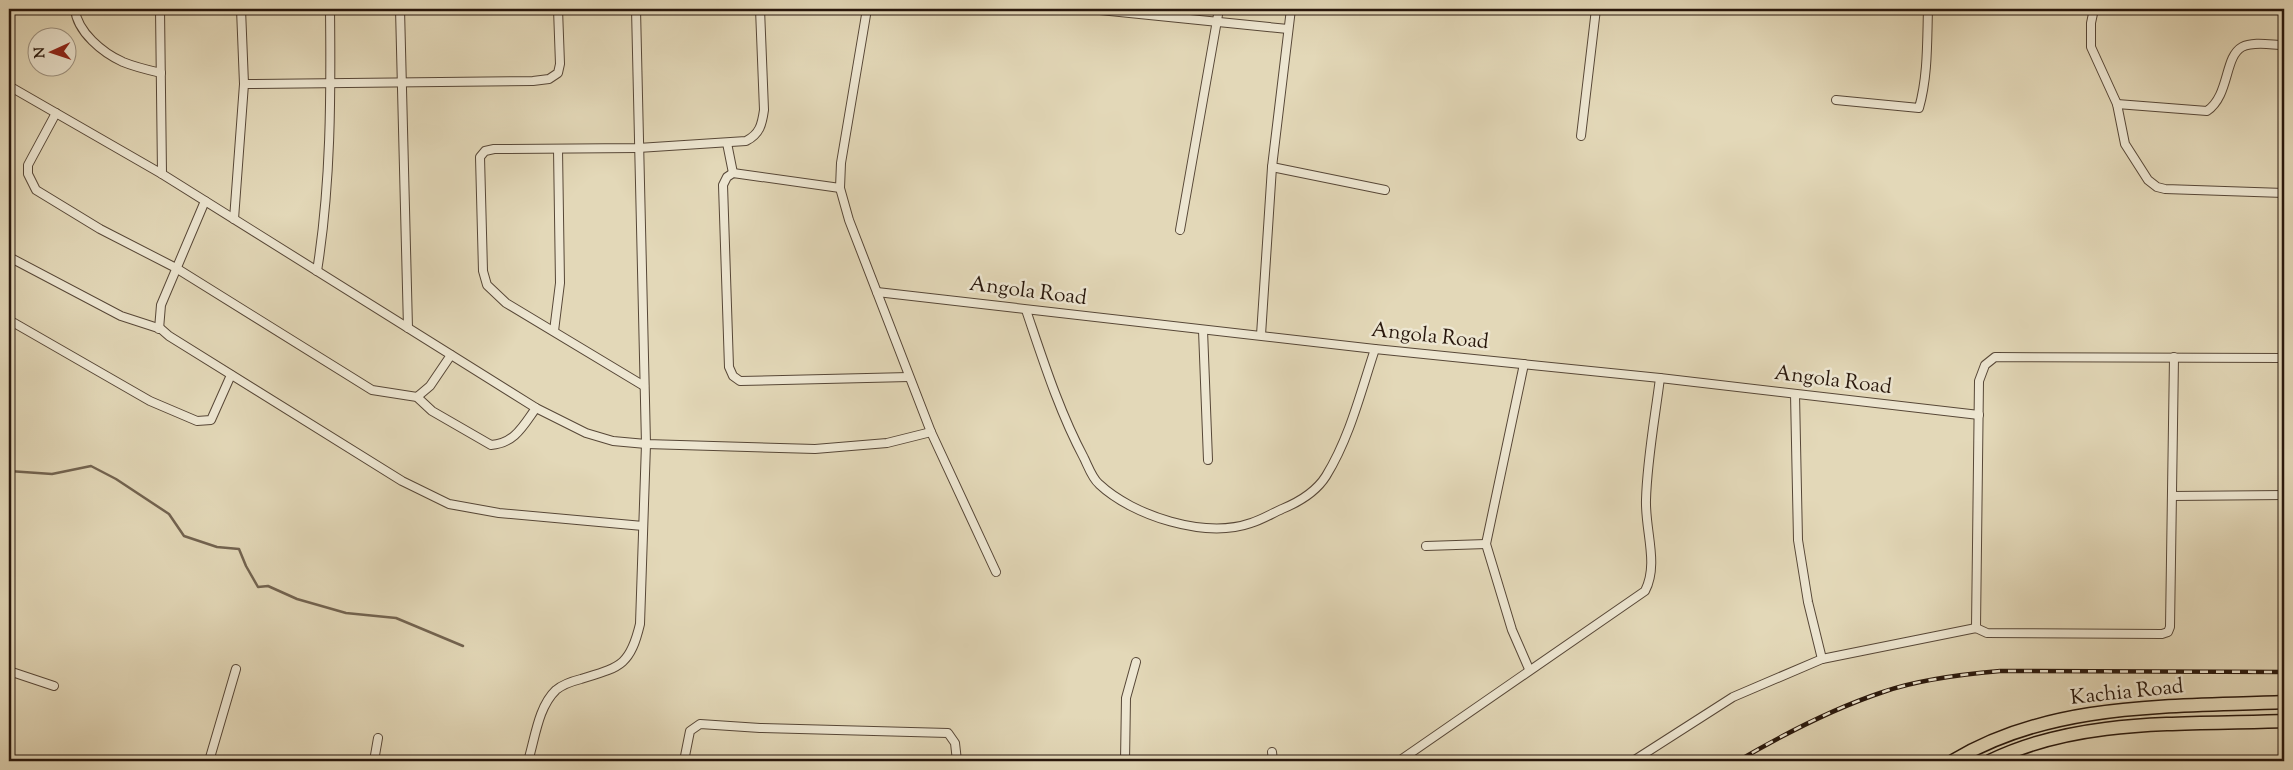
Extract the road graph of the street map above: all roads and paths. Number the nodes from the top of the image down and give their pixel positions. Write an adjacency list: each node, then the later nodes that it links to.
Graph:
1 (75, 9): 20 (street)
2 (160, 9): 20 (street)
3 (240, 9): 23 (street)
4 (330, 9): 21 (street)
5 (400, 9): 22 (street)
6 (558, 9): 22 (street)
7 (636, 9): 30 (street)
8 (760, 9): 29 (street)
9 (867, 9): 35 (street)
10 (1090, 9): 16 (street)
11 (1219, 9): 17 (street)
12 (1291, 9): 18 (street)
13 (1596, 9): 28 (street)
14 (1928, 9): 25 (street)
15 (2094, 9): 26 (street)
16 (1130, 11): 17 (street)
17 (1216, 22): 18 (street); 40 (street)
18 (1288, 29): 32 (street)
19 (2284, 45): 26 (street)
20 (161, 73): 34 (street)
21 (331, 83): 22 (street); 23 (street); 43 (street)
22 (402, 83): 47 (street)
23 (244, 84): 39 (street)
24 (9, 86): 27 (street)
25 (1836, 100)
26 (2117, 104): 37 (street)
27 (56, 113): 34 (street); 42 (street)
28 (1581, 136)
29 (727, 143): 30 (street); 33 (street)
30 (638, 148): 31 (street); 60 (street)
31 (558, 149): 50 (street); 50 (street)
32 (1272, 167): 36 (street); 51 (street)
33 (733, 173): 35 (street); 58 (street)
34 (162, 174): 38 (street)
35 (840, 188): 44 (street)
36 (1385, 190)
37 (2284, 193)
38 (205, 201): 39 (street); 42 (street)
39 (234, 219): 43 (street)
40 (1180, 230)
41 (9, 258): 48 (street)
42 (176, 268): 48 (street); 62 (street)
43 (317, 271): 47 (street)
44 (877, 292): 45 (street, Angola Road); 58 (street)
45 (1026, 310): 49 (street, Angola Road); 52 (street)
46 (9, 320): 57 (street)
47 (408, 328): 53 (street)
48 (159, 329): 57 (street)
49 (1202, 330): 51 (street, Angola Road); 67 (street)
50 (554, 331): 60 (street)
51 (1261, 335): 52 (street, Angola Road)
52 (1375, 349): 56 (street, Angola Road)
53 (451, 355): 62 (street); 63 (street)
54 (2174, 357): 55 (street); 64 (street); 69 (street)
55 (2284, 358)
56 (1524, 364): 59 (street, Angola Road); 71 (street)
57 (231, 375): 70 (street)
58 (909, 376): 65 (street)
59 (1660, 378): 61 (street, Angola Road); 78 (street)
60 (644, 386): 66 (street)
61 (1795, 394): 64 (street, Angola Road); 75 (street)
62 (417, 397): 63 (street)
63 (536, 408): 66 (street)
64 (1979, 415): 74 (street)
65 (930, 432): 66 (street); 73 (street)
66 (646, 444): 70 (street)
67 (1208, 460)
68 (2284, 495): 69 (street)
69 (2172, 496): 74 (street)
70 (643, 526): 87 (street)
71 (1486, 544): 72 (street); 78 (street)
72 (1426, 546)
73 (996, 572)
74 (1976, 628): 75 (street)
75 (1822, 659): 93 (street)
76 (1136, 662): 90 (street)
77 (236, 669): 85 (street)
78 (1530, 669): 92 (street)
79 (9, 671): 80 (street)
80 (54, 686)
81 (2284, 702): 94 (main road, Kachia Road)
82 (2284, 721): 95 (main road, Kachia Road)
83 (378, 738): 86 (street)
84 (1272, 752): 91 (street)
85 (209, 761)
86 (374, 761)
87 (528, 761)
88 (684, 761): 89 (street)
89 (957, 761)
90 (1125, 761)
91 (1273, 761)
92 (1399, 761)
93 (1633, 761)
94 (1953, 761)
95 (1990, 761)

